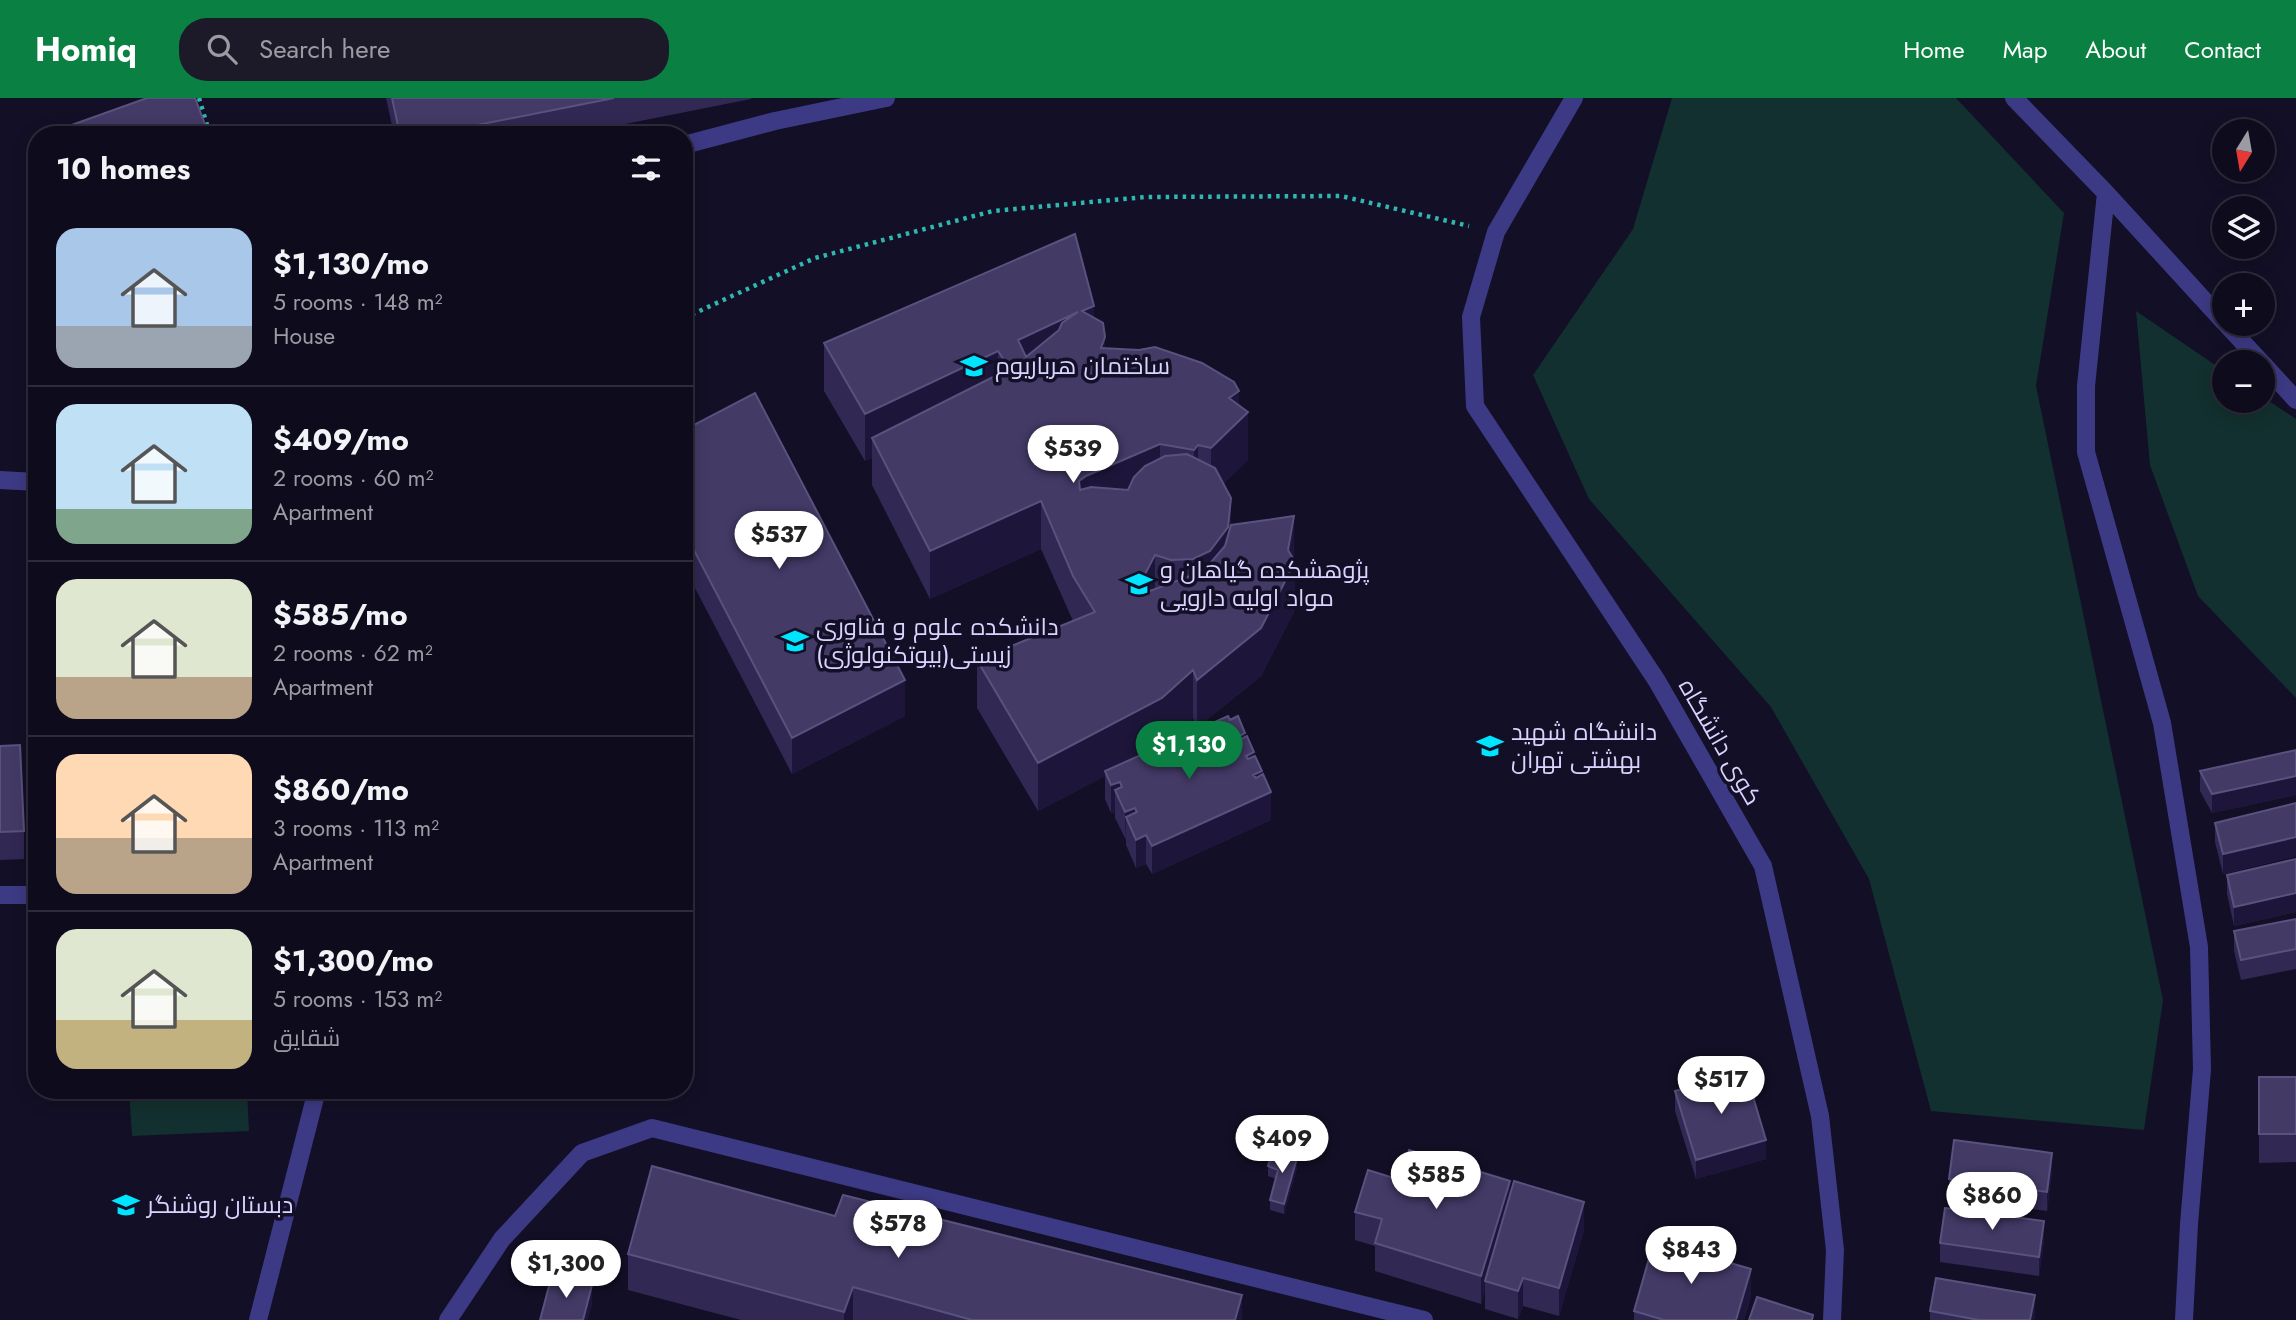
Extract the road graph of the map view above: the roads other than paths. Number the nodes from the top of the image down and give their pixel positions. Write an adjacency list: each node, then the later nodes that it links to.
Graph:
1 (886, 98): 4 (street)
2 (1574, 98): 19 (street, کوی دانشگاه)
3 (2014, 98): 5 (street)
4 (693, 143)
5 (2106, 193): 6 (street); 20 (street)
6 (2212, 309)
7 (2237, 336): 8 (street)
8 (2250, 350)
9 (2275, 377): 10 (street)
10 (2296, 400)
11 (0, 480): 12 (street)
12 (28, 482)
13 (0, 895): 14 (street)
14 (28, 895)
15 (315, 1099): 16 (street)
16 (258, 1320)
17 (448, 1320): 18 (street)
18 (1423, 1320)
19 (1832, 1320)
20 (2185, 1320)

